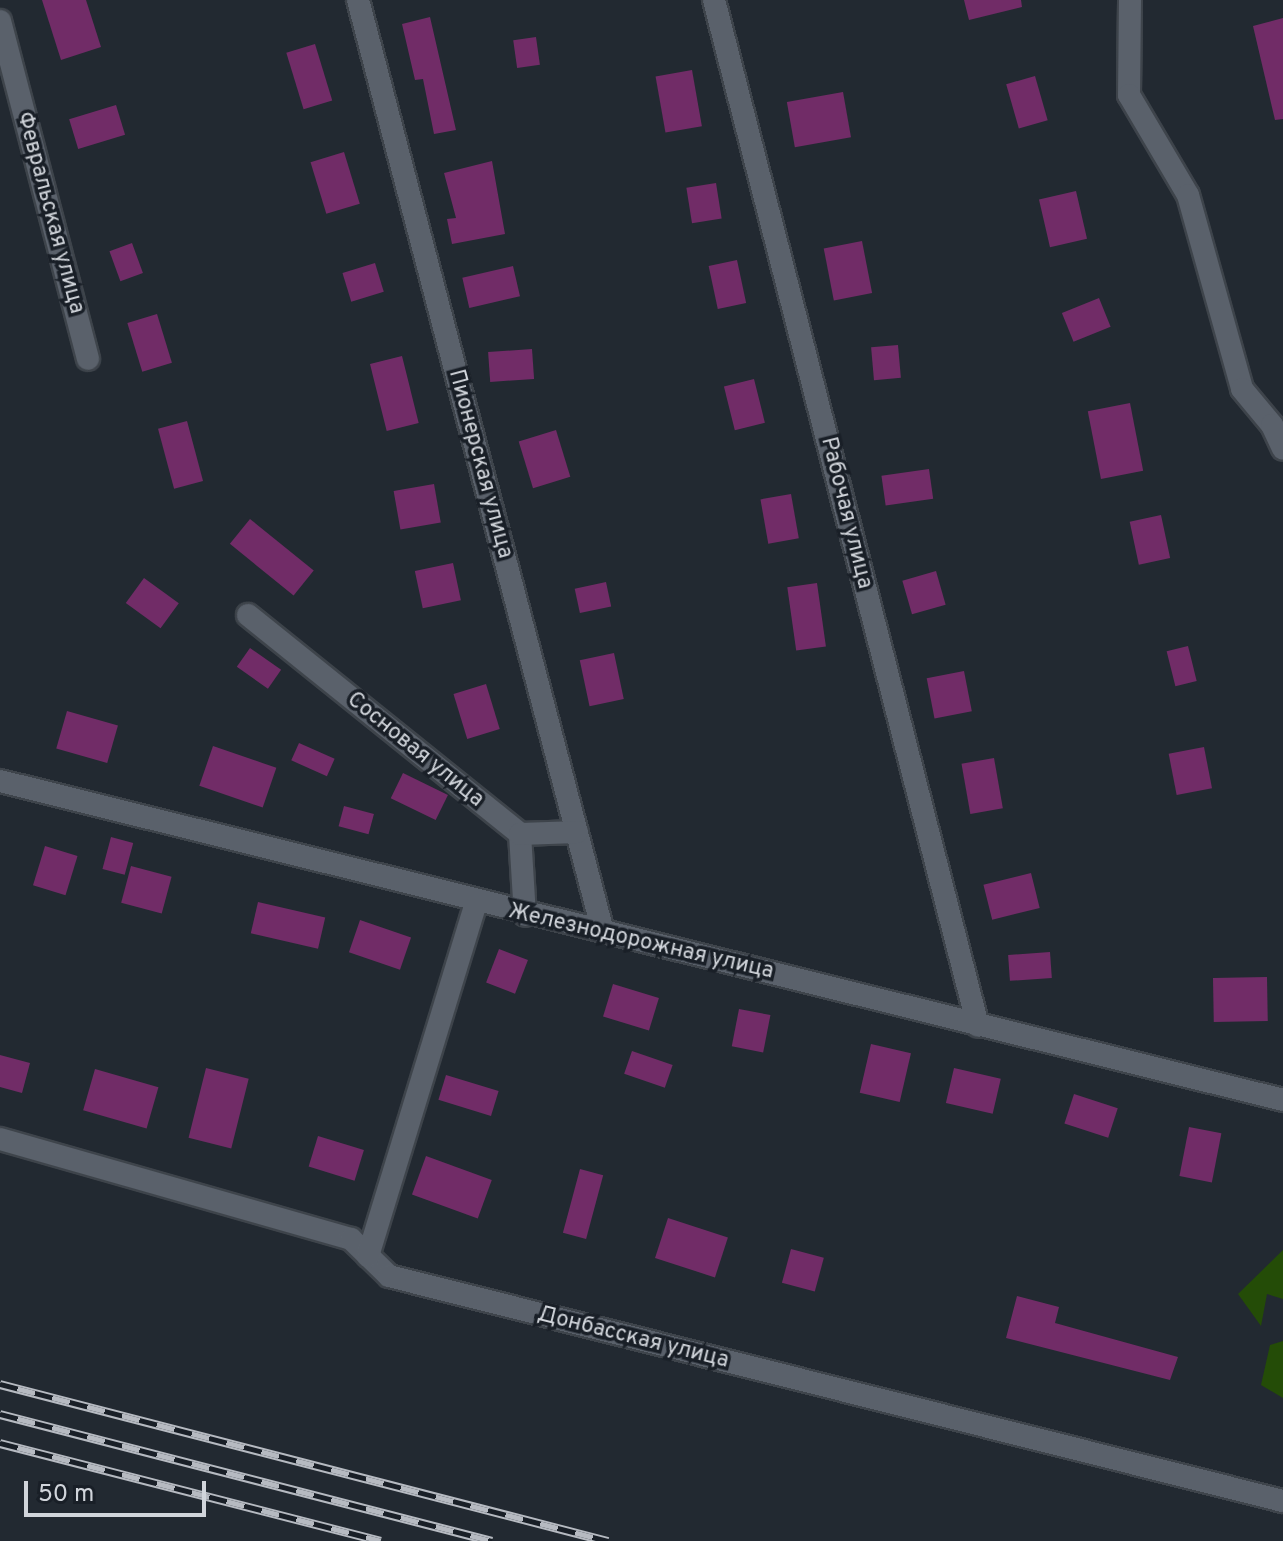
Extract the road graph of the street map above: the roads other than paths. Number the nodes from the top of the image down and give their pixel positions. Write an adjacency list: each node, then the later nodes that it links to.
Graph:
1 (358, 0): 9 (street, Пионерская улица)
2 (714, 0): 14 (street, Рабочая улица)
3 (1130, 0): 6 (street)
4 (0, 21): 5 (street, Февральская улица)
5 (88, 359)
6 (1283, 449)
7 (248, 615): 10 (street, Сосновая улица)
8 (0, 781): 11 (street, Железнодорожная улица)
9 (577, 832): 10 (street); 13 (street, Пионерская улица)
10 (520, 834): 12 (street)
11 (476, 902): 12 (street, Железнодорожная улица); 17 (street)
12 (525, 915): 13 (street, Железнодорожная улица)
13 (602, 928): 14 (street, Железнодорожная улица)
14 (978, 1026): 15 (street, Железнодорожная улица)
15 (1283, 1100)
16 (0, 1139): 17 (street, Донбасская улица)
17 (368, 1256): 18 (street, Донбасская улица)
18 (1283, 1501)

